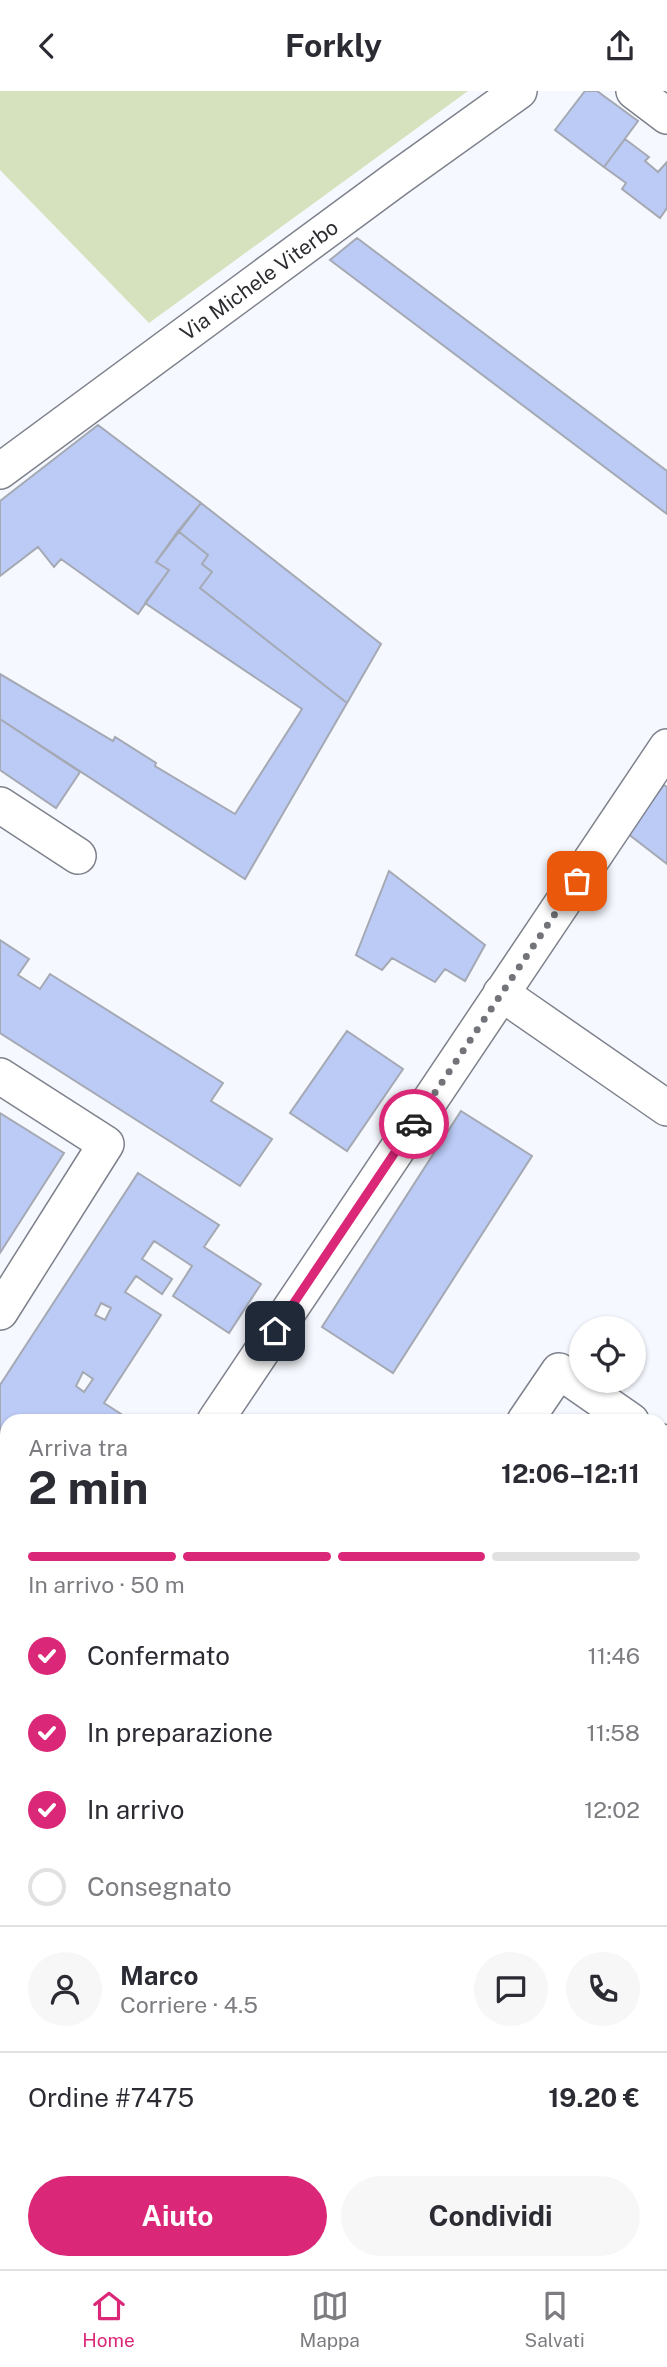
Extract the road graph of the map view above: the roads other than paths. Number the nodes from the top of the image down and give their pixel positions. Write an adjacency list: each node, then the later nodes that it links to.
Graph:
1 (519, 91): 4 (street, Via Michele Viterbo)
2 (634, 91): 3 (street)
3 (667, 116)
4 (0, 471)
5 (667, 747): 8 (street)
6 (0, 805): 7 (street)
7 (78, 856)
8 (501, 993): 10 (street); 12 (street)
9 (0, 1076): 11 (street)
10 (667, 1108)
11 (0, 1312)
12 (220, 1414)
13 (529, 1414): 14 (street)
14 (621, 1414)

